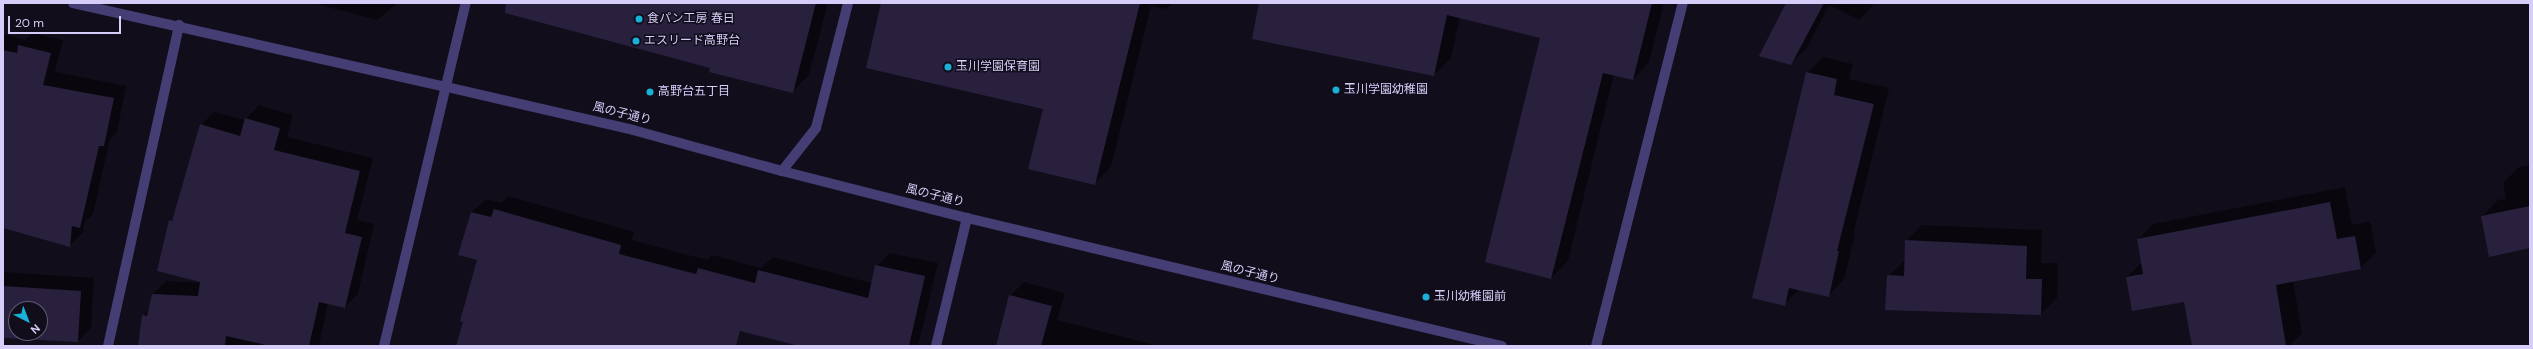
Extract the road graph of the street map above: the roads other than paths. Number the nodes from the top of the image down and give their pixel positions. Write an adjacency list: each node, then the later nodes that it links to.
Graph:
1 (74, 3): 5 (street, 風の子通り)
2 (466, 3): 6 (street)
3 (848, 3): 7 (street)
4 (1683, 3): 13 (street)
5 (179, 25): 6 (street, 風の子通り); 9 (street)
6 (447, 87): 7 (street, 風の子通り); 10 (street)
7 (782, 171): 8 (street, 風の子通り)
8 (967, 218): 11 (street); 12 (street, 風の子通り)
9 (108, 346)
10 (384, 346)
11 (936, 346)
12 (1502, 346)
13 (1596, 346)

